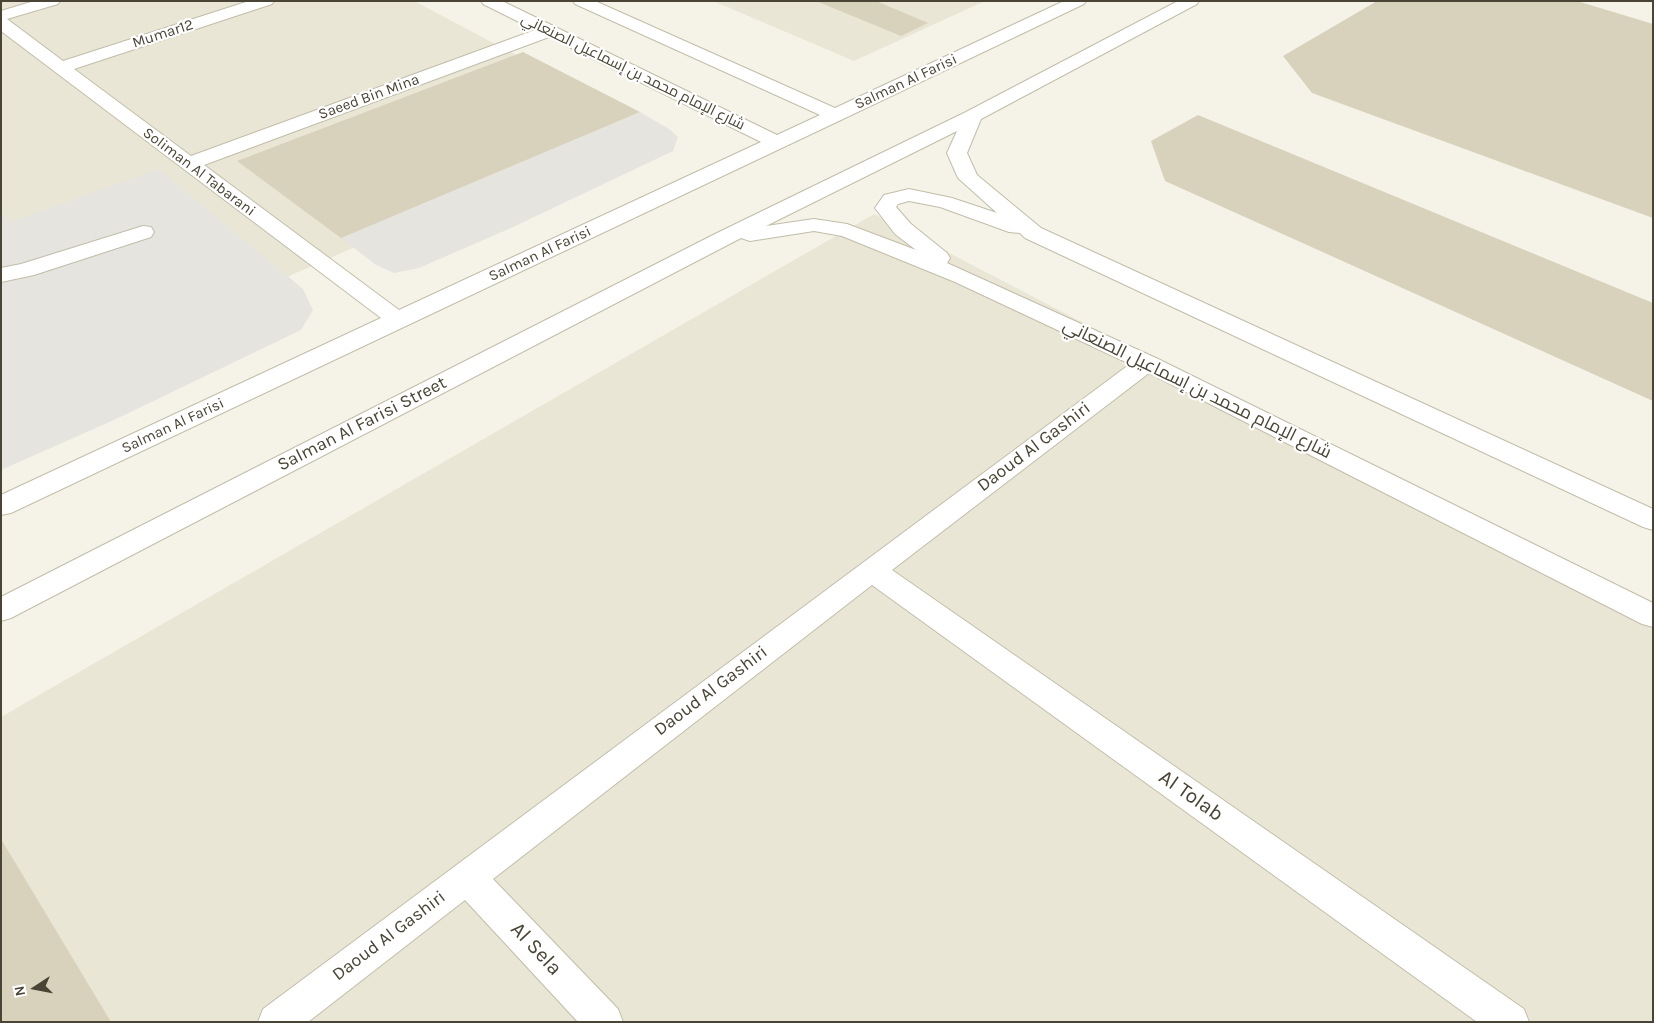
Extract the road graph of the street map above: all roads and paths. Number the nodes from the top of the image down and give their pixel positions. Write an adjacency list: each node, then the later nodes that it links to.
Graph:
1 (52, 1): 9 (street)
2 (266, 1): 12 (street, Mumar12)
3 (489, 1): 11 (street, شارع الإمام محمد بن إسماعيل الصنعاني)
4 (581, 1): 8 (street)
5 (625, 1): 8 (street)
6 (1078, 1): 13 (street, Salman Al Farisi)
7 (1191, 1): 14 (street)
8 (601, 10): 13 (street)
9 (1, 16)
10 (1, 22): 12 (street, Soliman Al Tabarani)
11 (549, 31): 15 (street, شارع الإمام محمد بن إسماعيل الصنعاني); 16 (street, Saeed Bin Mina)
12 (60, 68): 16 (street, Soliman Al Tabarani)
13 (836, 115): 15 (street, Salman Al Farisi)
14 (973, 116): 18 (street); 19 (street)
15 (777, 142): 22 (street, Salman Al Farisi)
16 (188, 164): 22 (street, Soliman Al Tabarani)
17 (143, 232): 20 (street)
18 (1033, 233): 21 (street); 25 (street)
19 (724, 238): 21 (street, شارع الإمام محمد بن إسماعيل الصنعاني); 27 (street, Salman Al Farisi Street)
20 (1, 275)
21 (963, 277): 23 (street, شارع الإمام محمد بن إسماعيل الصنعاني)
22 (398, 320): 24 (street, Salman Al Farisi)
23 (1147, 363): 26 (street, Daoud Al Gashiri); 28 (street, شارع الإمام محمد بن إسماعيل الصنعاني)
24 (1, 506)
25 (1653, 520)
26 (872, 570): 29 (street, Daoud Al Gashiri); 32 (street, Al Tolab)
27 (1, 610)
28 (1653, 616)
29 (467, 877): 30 (street, Daoud Al Gashiri); 31 (street, Al Sela)
30 (277, 1022)
31 (604, 1022)
32 (1510, 1022)

